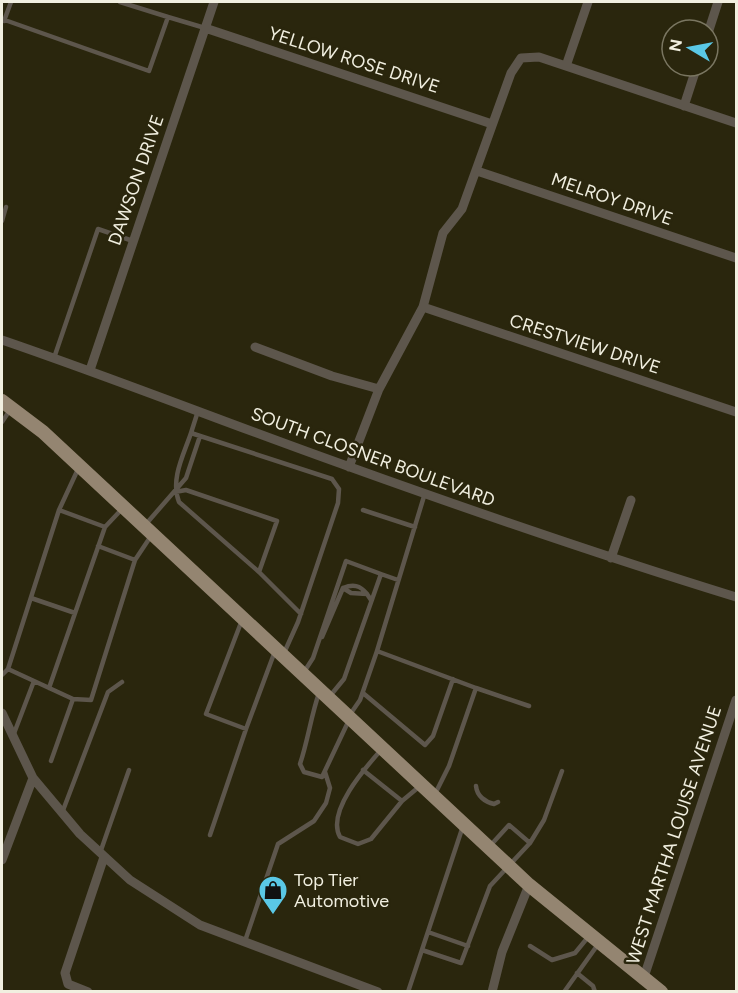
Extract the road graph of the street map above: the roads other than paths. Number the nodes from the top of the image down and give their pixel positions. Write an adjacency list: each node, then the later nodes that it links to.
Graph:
1 (11, 2): 8 (lane)
2 (120, 2): 6 (lane)
3 (214, 2): 9 (street, DAWSON DRIVE)
4 (588, 2): 10 (street)
5 (718, 2): 7 (street)
6 (168, 17): 8 (lane); 9 (lane)
7 (713, 18)
8 (3, 20)
9 (205, 28): 14 (street, YELLOW ROSE DRIVE); 18 (street, DAWSON DRIVE)
10 (566, 66): 12 (street); 14 (street)
11 (693, 78): 12 (street)
12 (684, 106): 13 (street)
13 (736, 123)
14 (492, 124): 15 (street)
15 (477, 171): 19 (street, MELROY DRIVE); 20 (street)
16 (6, 207): 17 (lane)
17 (2, 221)
18 (133, 241): 23 (lane); 24 (street, DAWSON DRIVE)
19 (736, 258)
20 (423, 307): 25 (street); 28 (street, CRESTVIEW DRIVE)
21 (2, 340): 23 (street, SOUTH CLOSNER BOULEVARD)
22 (255, 347): 25 (street)
23 (54, 358): 24 (street, SOUTH CLOSNER BOULEVARD)
24 (90, 370): 27 (street, SOUTH CLOSNER BOULEVARD)
25 (379, 389): 33 (street)
26 (6, 405): 29 (lane); 32 (main road)
27 (198, 411): 30 (lane); 33 (street, SOUTH CLOSNER BOULEVARD)
28 (736, 412)
29 (2, 422)
30 (191, 433): 31 (lane); 34 (lane)
31 (200, 435): 34 (lane); 53 (lane)
32 (79, 465): 37 (main road); 38 (lane)
33 (349, 467): 35 (street, SOUTH CLOSNER BOULEVARD)
34 (175, 492): 42 (lane); 46 (lane); 46 (lane)
35 (425, 493): 41 (lane); 44 (street, SOUTH CLOSNER BOULEVARD)
36 (631, 500): 44 (street)
37 (124, 507): 40 (lane); 42 (main road)
38 (59, 510): 40 (lane); 50 (lane)
39 (363, 510): 41 (lane)
40 (105, 527): 43 (lane)
41 (416, 527): 48 (lane)
42 (149, 530): 45 (lane); 54 (main road)
43 (98, 546): 45 (lane); 52 (lane)
44 (611, 558): 49 (street, SOUTH CLOSNER BOULEVARD)
45 (135, 560): 68 (lane)
46 (260, 572): 53 (lane)
47 (381, 574): 48 (lane); 51 (lane); 55 (lane)
48 (398, 580): 56 (lane)
49 (736, 597)
50 (31, 598): 52 (lane); 58 (lane)
51 (371, 600): 55 (lane); 67 (lane)
52 (75, 613): 64 (lane)
53 (301, 614): 57 (lane)
54 (243, 618): 57 (main road); 73 (lane)
55 (318, 641): 59 (lane)
56 (377, 651): 61 (lane); 66 (lane)
57 (280, 652): 59 (main road); 73 (lane)
58 (8, 669): 60 (lane); 62 (lane)
59 (303, 674): 67 (main road)
60 (2, 675)
61 (453, 679): 65 (lane); 66 (lane)
62 (34, 681): 64 (lane); 74 (lane)
63 (122, 682): 87 (lane)
64 (49, 688): 68 (lane)
65 (476, 688): 70 (lane); 84 (lane)
66 (363, 693): 72 (lane)
67 (325, 694): 72 (main road); 80 (lane)
68 (74, 699): 76 (lane)
69 (736, 700): 103 (street, WEST MARTHA LOUISE AVENUE)
70 (529, 706)
71 (2, 713): 74 (street)
72 (349, 717): 75 (main road); 80 (lane)
73 (246, 729): 89 (lane)
74 (13, 736): 81 (street)
75 (383, 748): 78 (lane); 82 (main road)
76 (51, 761)
77 (129, 770): 92 (lane)
78 (363, 770): 85 (lane); 85 (lane)
79 (562, 771): 90 (lane)
80 (325, 772): 98 (lane)
81 (33, 778): 87 (street); 93 (street)
82 (422, 785): 84 (main road); 85 (lane)
83 (476, 786): 86 (lane)
84 (434, 796): 88 (main road)
85 (402, 801)
86 (498, 802)
87 (62, 813): 92 (street)
88 (464, 824): 91 (main road); 96 (lane)
89 (210, 835)
90 (530, 843): 91 (lane); 94 (lane)
91 (489, 848): 94 (main road)
92 (102, 855): 98 (street); 104 (street)
93 (2, 860)
94 (509, 867): 95 (main road); 99 (lane)
95 (529, 885): 97 (main road); 107 (street)
96 (428, 932): 99 (lane); 101 (lane)
97 (594, 939): 100 (lane); 102 (lane); 103 (main road)
98 (244, 943): 105 (street)
99 (468, 946): 101 (lane)
100 (530, 946)
101 (422, 950): 106 (lane)
102 (577, 973): 108 (lane); 109 (lane)
103 (644, 980): 110 (main road)
104 (88, 992)
105 (378, 992)
106 (408, 992)
107 (492, 992)
108 (564, 992)
109 (595, 992)
110 (661, 992)

